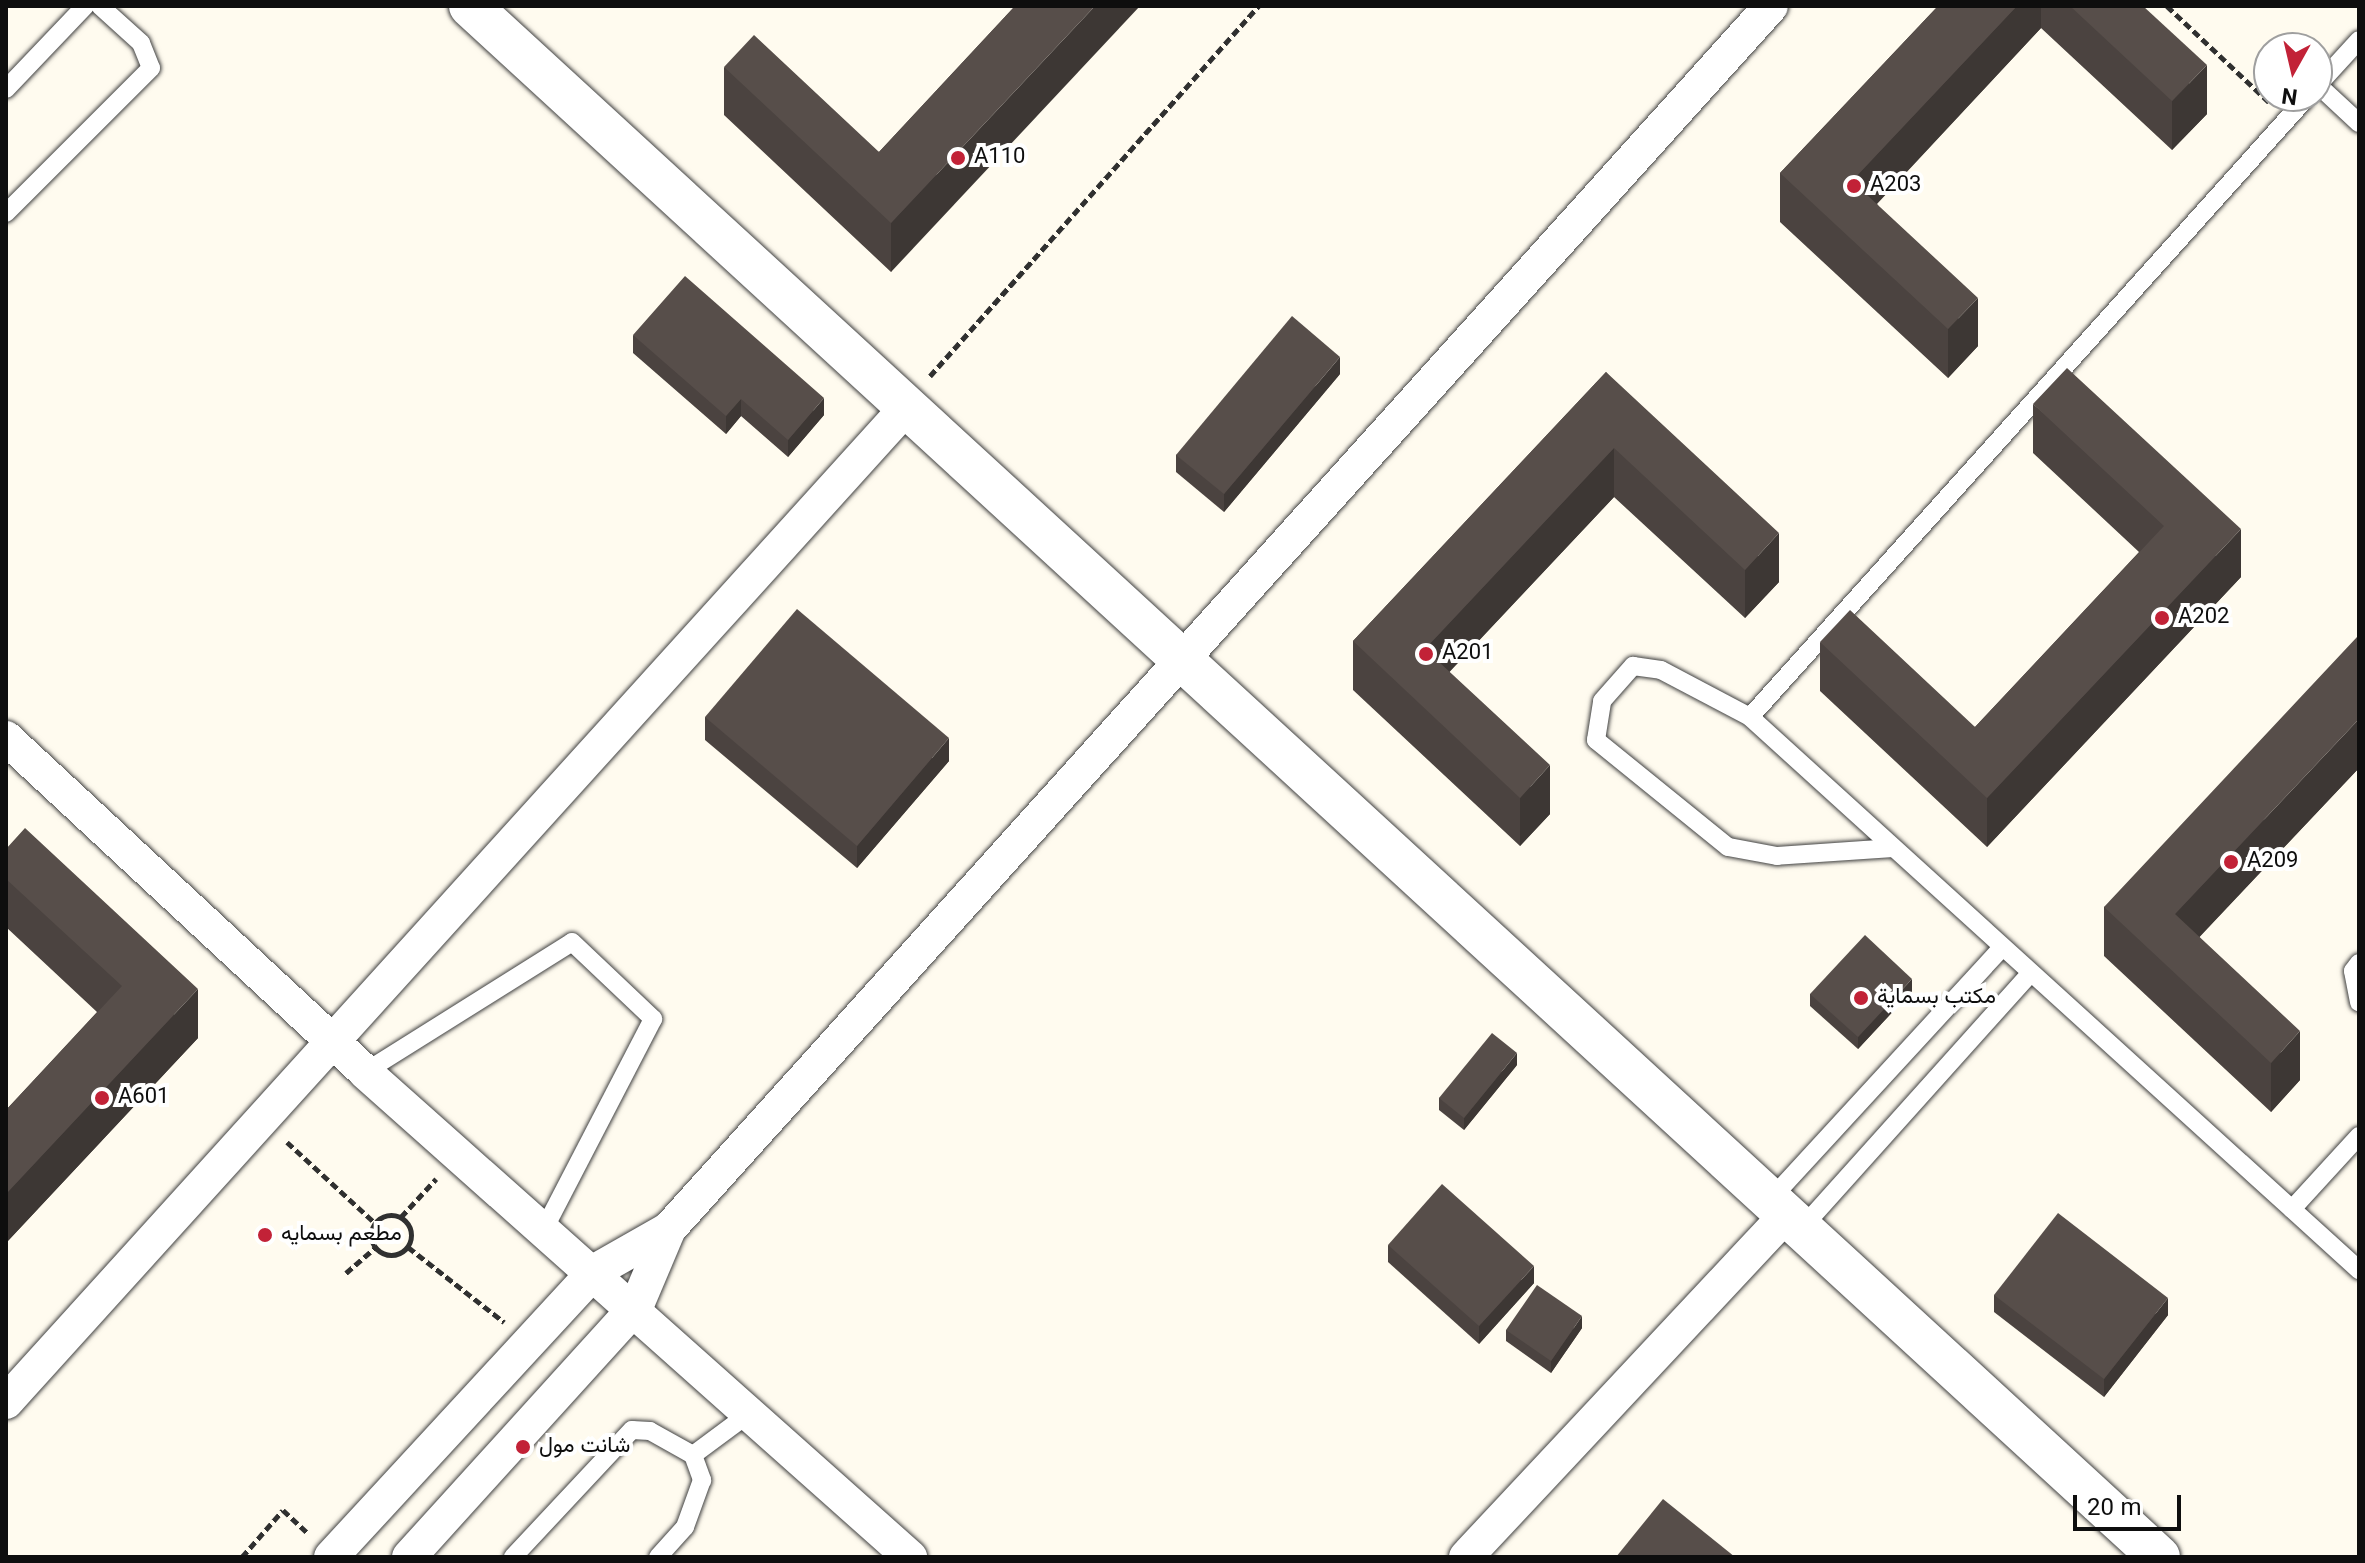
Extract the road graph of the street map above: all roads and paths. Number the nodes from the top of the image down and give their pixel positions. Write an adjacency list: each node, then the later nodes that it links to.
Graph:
1 (85, 6): 8 (lane)
2 (100, 6): 15 (lane)
3 (470, 6): 16 (street)
4 (1259, 6): 16 (path)
5 (1771, 6): 17 (street)
6 (2167, 6): 13 (path)
7 (2359, 40): 9 (lane)
8 (13, 68): 10 (lane)
9 (2333, 68)
10 (6, 89)
11 (2333, 100): 14 (lane)
12 (2293, 112): 13 (lane)
13 (2287, 119): 18 (lane)
14 (2359, 123)
15 (6, 213)
16 (906, 408): 17 (street); 25 (street)
17 (1185, 659): 31 (street); 35 (street)
18 (1750, 717): 20 (lane); 20 (lane)
19 (6, 738): 25 (street)
20 (1893, 848): 21 (lane)
21 (2002, 948): 23 (lane); 31 (lane)
22 (2359, 963): 24 (lane)
23 (2030, 974): 30 (lane); 31 (lane)
24 (2359, 1002)
25 (336, 1043): 26 (street); 27 (street)
26 (365, 1072): 29 (street); 34 (lane)
27 (265, 1121): 33 (path); 43 (street)
28 (2359, 1136): 30 (lane)
29 (459, 1153): 32 (path); 34 (street)
30 (2292, 1209): 38 (lane)
31 (1785, 1216): 52 (street); 53 (street)
32 (401, 1217): 33 (path); 36 (path)
33 (375, 1223): 37 (path)
34 (545, 1227): 39 (street)
35 (669, 1229): 39 (street); 41 (street)
36 (408, 1247): 37 (path); 42 (path)
37 (375, 1248): 40 (path)
38 (2359, 1270)
39 (595, 1271): 41 (street); 42 (street)
40 (346, 1273)
41 (636, 1307): 44 (street); 48 (street)
42 (530, 1342): 46 (street)
43 (6, 1402)
44 (751, 1412): 45 (lane); 51 (street)
45 (693, 1455): 49 (lane); 50 (lane)
46 (332, 1556): 47 (path)
47 (242, 1557)
48 (409, 1557)
49 (513, 1557)
50 (658, 1557)
51 (910, 1557)
52 (1466, 1557)
53 (2159, 1557)

